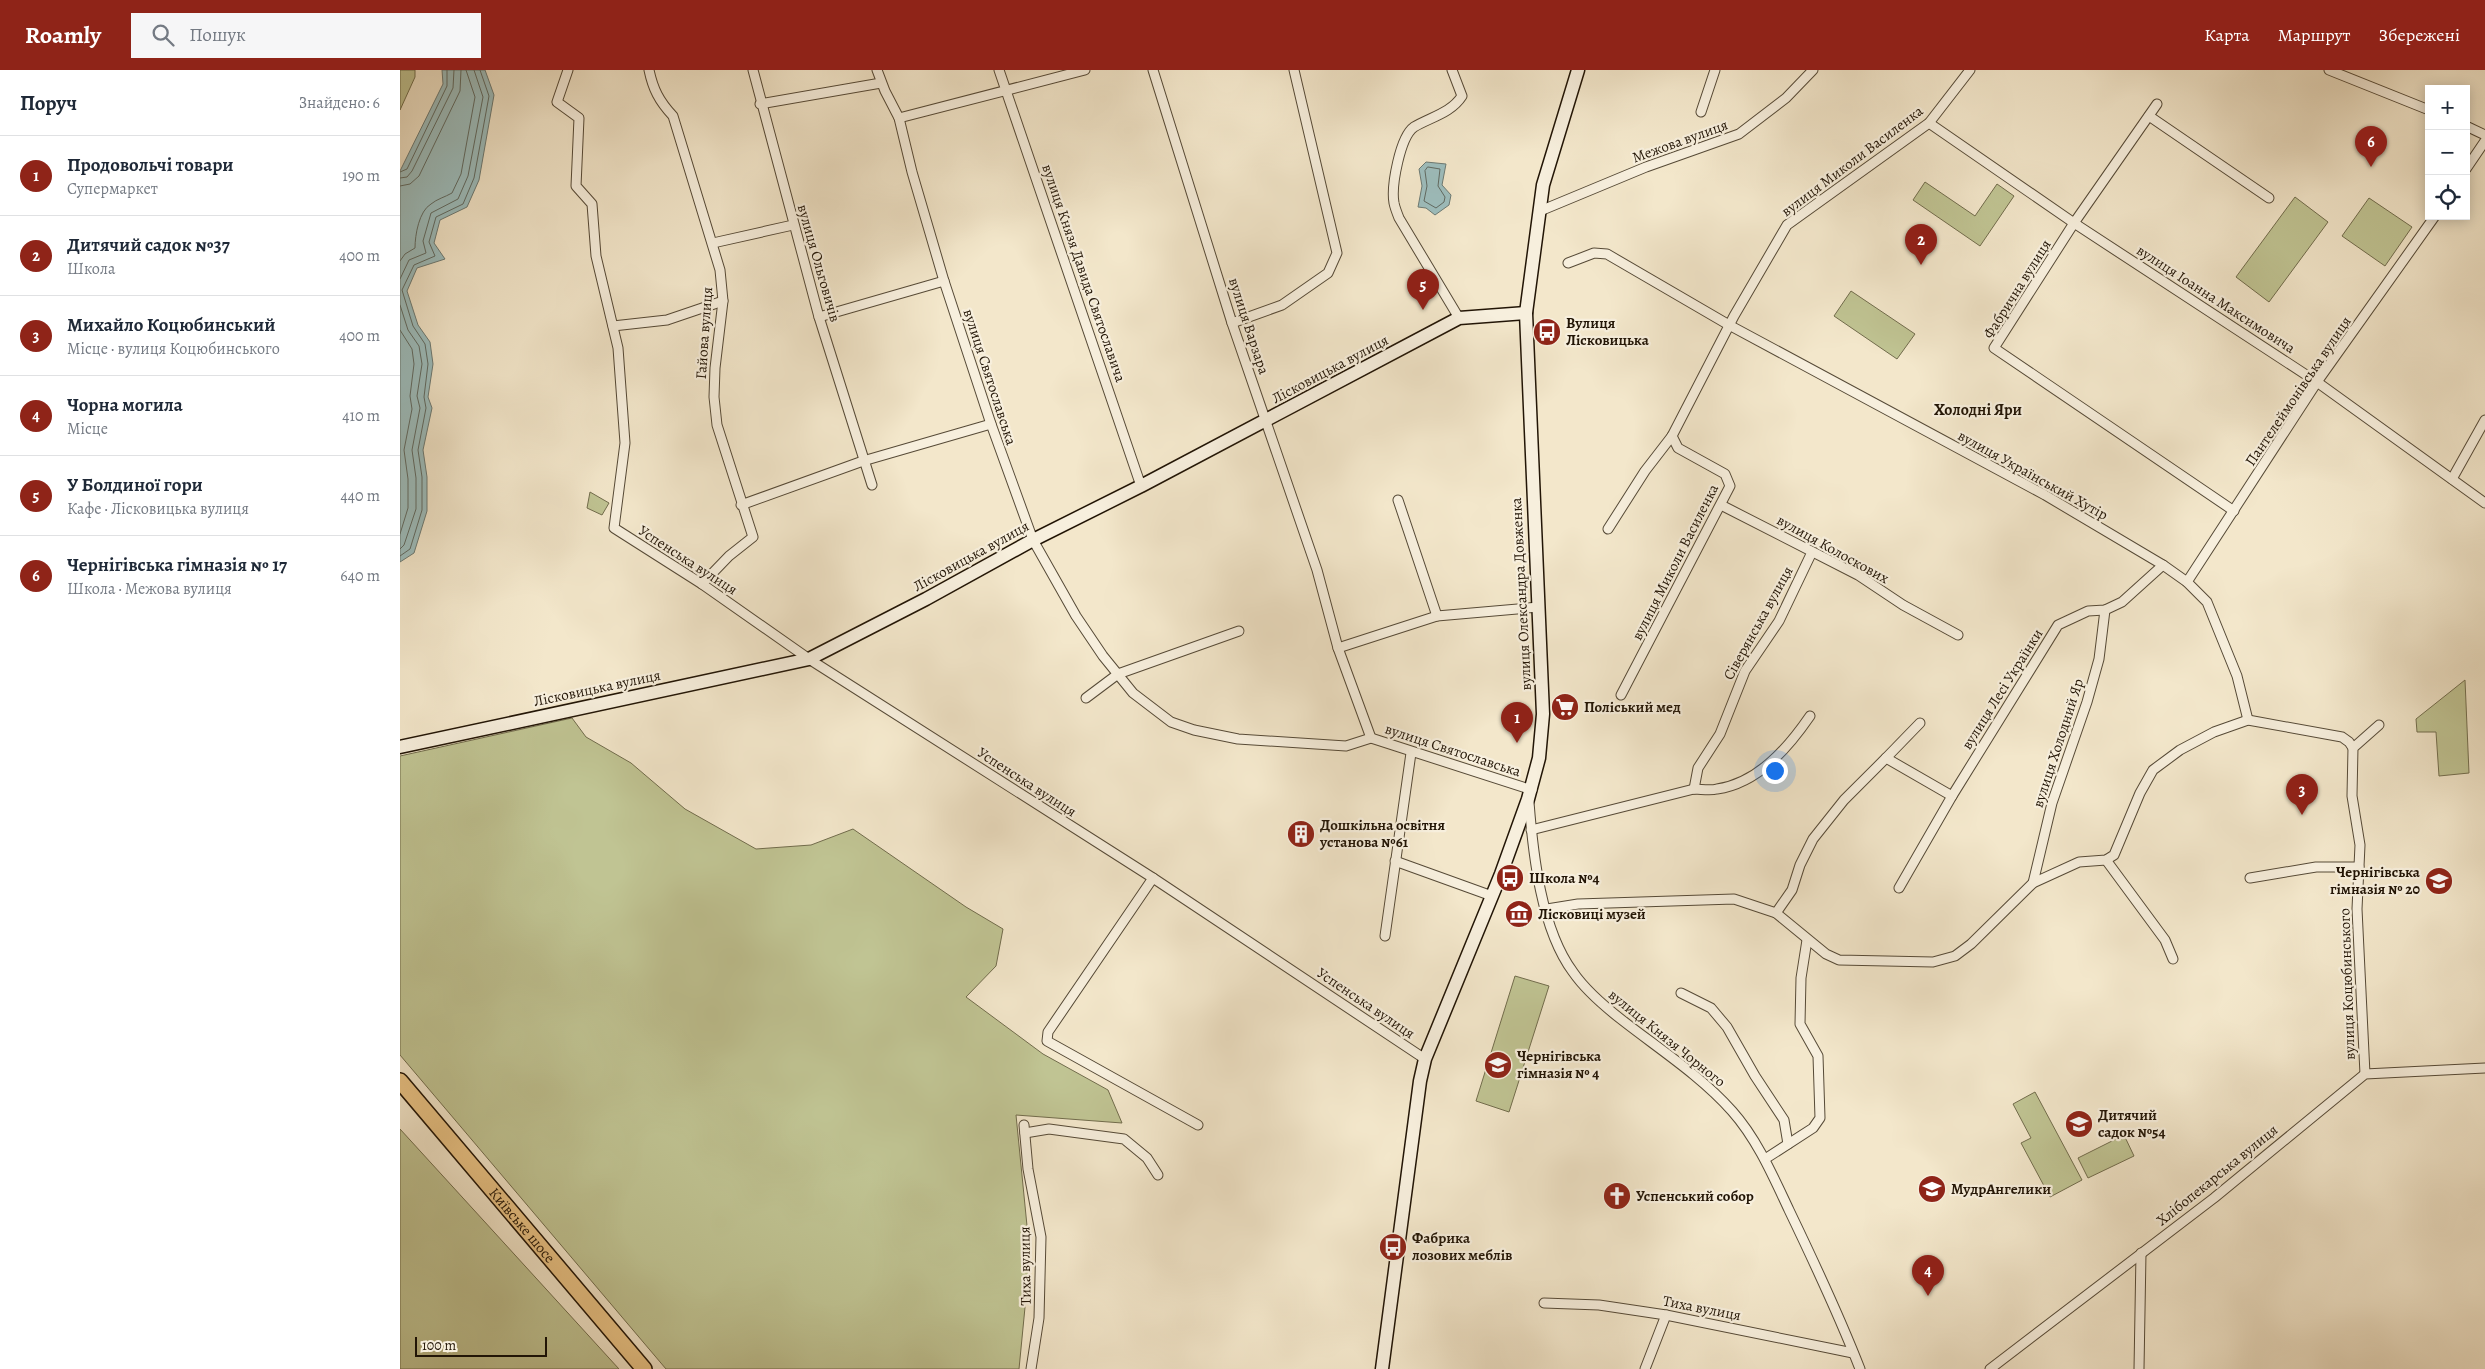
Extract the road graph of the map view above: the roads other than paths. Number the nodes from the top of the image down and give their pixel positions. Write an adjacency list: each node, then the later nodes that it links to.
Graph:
1 (568, 70): 42 (street)
2 (649, 70): 33 (street, Гайова вулиця)
3 (752, 70): 17 (street, вулиця Ольговичів)
4 (877, 70): 15 (street, вулиця Святославська)
5 (999, 70): 16 (street, вулиця Князя Давида Святославича)
6 (1086, 70): 16 (street)
7 (1153, 70): 40 (street, вулиця Варзара)
8 (1294, 70): 40 (street)
9 (1452, 70): 39 (street)
10 (1578, 70): 29 (main road, вулиця Олександра Довженка)
11 (1715, 70): 20 (street)
12 (1813, 70): 29 (street, Межова вулиця)
13 (1970, 70): 23 (street, вулиця Миколи Василенка)
14 (2329, 70): 19 (street)
15 (881, 83): 17 (street); 22 (street, вулиця Святославська)
16 (1006, 91): 22 (street); 51 (street, вулиця Князя Давида Святославича)
17 (760, 104): 32 (street, вулиця Ольговичів)
18 (2157, 104): 21 (street, Фабрична вулиця)
19 (2425, 108)
20 (1701, 112)
21 (2149, 116): 28 (street); 31 (street, Фабрична вулиця)
22 (900, 118): 35 (street, вулиця Святославська)
23 (1928, 124): 31 (street, вулиця Іоанна Максимовича); 41 (street, вулиця Миколи Василенка)
24 (2470, 128): 25 (street)
25 (2485, 135)
26 (2485, 141): 27 (street)
27 (2470, 163)
28 (2269, 198)
29 (1540, 212): 37 (main road, вулиця Олександра Довженка)
30 (2432, 220): 43 (street, Пантелеймонівська вулиця)
31 (2074, 223): 43 (street, вулиця Іоанна Максимовича); 56 (street, Фабрична вулиця)
32 (793, 225): 33 (street); 38 (street, вулиця Ольговичів)
33 (713, 243): 36 (street, Гайова вулиця)
34 (1568, 263): 41 (street, вулиця Український Хутір)
35 (944, 281): 38 (street); 46 (street, вулиця Святославська)
36 (723, 302): 42 (street); 55 (street, Гайова вулиця)
37 (1526, 313): 39 (main road, Лісковицька вулиця); 63 (main road, вулиця Олександра Довженка)
38 (819, 316): 48 (street, вулиця Ольговичів)
39 (1459, 318): 45 (main road, Лісковицька вулиця)
40 (1232, 323): 45 (street, вулиця Варзара)
41 (1730, 325): 47 (street, вулиця Миколи Василенка); 60 (street, вулиця Український Хутір)
42 (613, 326): 62 (street, Успенська вулиця)
43 (2318, 382): 49 (street, вулиця Іоанна Максимовича); 56 (street, Пантелеймонівська вулиця)
44 (2485, 420): 49 (street)
45 (1266, 421): 51 (main road, Лісковицька вулиця); 68 (street, вулиця Варзара)
46 (991, 424): 48 (street); 58 (street, вулиця Святославська)
47 (1672, 436): 54 (street, вулиця Миколи Василенка); 57 (street, вулиця Миколи Василенка)
48 (864, 461): 50 (street, вулиця Ольговичів); 55 (street)
49 (2452, 479): 53 (street, вулиця Іоанна Максимовича)
50 (872, 485)
51 (1141, 486): 58 (main road, Лісковицька вулиця)
52 (1398, 500): 65 (street)
53 (2485, 503)
54 (1721, 504): 59 (street, вулиця Колоскових); 71 (street, вулиця Миколи Василенка)
55 (741, 505): 62 (street, Гайова вулиця)
56 (2234, 511): 61 (street, Пантелеймонівська вулиця)
57 (1608, 529)
58 (1033, 540): 69 (main road, Лісковицька вулиця); 70 (street, вулиця Святославська)
59 (1812, 552): 67 (street, вулиця Колоскових); 82 (street, Сіверянська вулиця)
60 (2162, 565): 61 (street, вулиця Український Хутір); 64 (street, вулиця Лесі Українки)
61 (2187, 582): 74 (street, вулиця Український Хутір)
62 (702, 584): 69 (street, Успенська вулиця)
63 (1539, 607): 65 (street); 83 (main road, вулиця Олександра Довженка)
64 (2105, 610): 84 (street, вулиця Лесі Українки); 91 (street, вулиця Холодний Яр)
65 (1437, 616): 68 (street)
66 (1240, 632): 70 (street)
67 (1958, 634)
68 (1338, 648): 77 (street, вулиця Варзара)
69 (809, 659): 78 (main road, Лісковицька вулиця); 89 (street, Успенська вулиця)
70 (1118, 674): 72 (street); 77 (street, вулиця Святославська)
71 (1621, 695)
72 (1086, 698)
73 (1810, 716): 82 (street)
74 (2248, 720): 79 (street); 87 (street)
75 (1920, 723): 81 (street)
76 (2378, 725): 79 (street)
77 (1371, 738): 80 (street, вулиця Святославська)
78 (400, 747)
79 (2352, 748): 88 (street, вулиця Коцюбинського)
80 (1411, 753): 83 (street, вулиця Святославська); 86 (street)
81 (1886, 758): 84 (street); 95 (street)
82 (1694, 789): 85 (street)
83 (1530, 795): 85 (street, вулиця Князя Чорного); 93 (main road, вулиця Олександра Довженка)
84 (1952, 796): 92 (street, вулиця Лесі Українки)
85 (1531, 830): 94 (street, вулиця Князя Чорного)
86 (1396, 860): 93 (street); 96 (street)
87 (2106, 860): 91 (street); 98 (street)
88 (2359, 867): 90 (street); 102 (street, вулиця Коцюбинського)
89 (1153, 878): 100 (street, Успенська вулиця); 104 (street)
90 (2250, 878)
91 (2033, 884): 97 (street)
92 (1899, 888)
93 (1492, 896): 100 (main road, вулиця Олександра Довженка)
94 (1547, 909): 95 (street); 106 (street, вулиця Князя Чорного)
95 (1776, 913): 97 (street)
96 (1385, 936)
97 (1808, 940): 105 (street)
98 (2173, 959)
99 (1681, 993): 105 (street)
100 (1425, 1059): 114 (main road, вулиця Олександра Довженка)
101 (2485, 1068): 102 (street)
102 (2364, 1074): 108 (street, Хлібопекарська вулиця)
103 (400, 1080): 112 (main road, Київське шосе)
104 (1198, 1125)
105 (1788, 1144): 106 (street)
106 (1765, 1160): 111 (street, вулиця Князя Чорного)
107 (1158, 1175): 113 (street, Тиха вулиця)
108 (2141, 1253): 117 (street, Хлібопекарська вулиця); 118 (street)
109 (1544, 1303): 110 (street, Тиха вулиця)
110 (1666, 1315): 111 (street, Тиха вулиця); 115 (street)
111 (1853, 1353): 116 (street, вулиця Князя Чорного)
112 (644, 1369)
113 (1031, 1369)
114 (1382, 1369)
115 (1645, 1369)
116 (1860, 1369)
117 (1990, 1369)
118 (2139, 1369)

